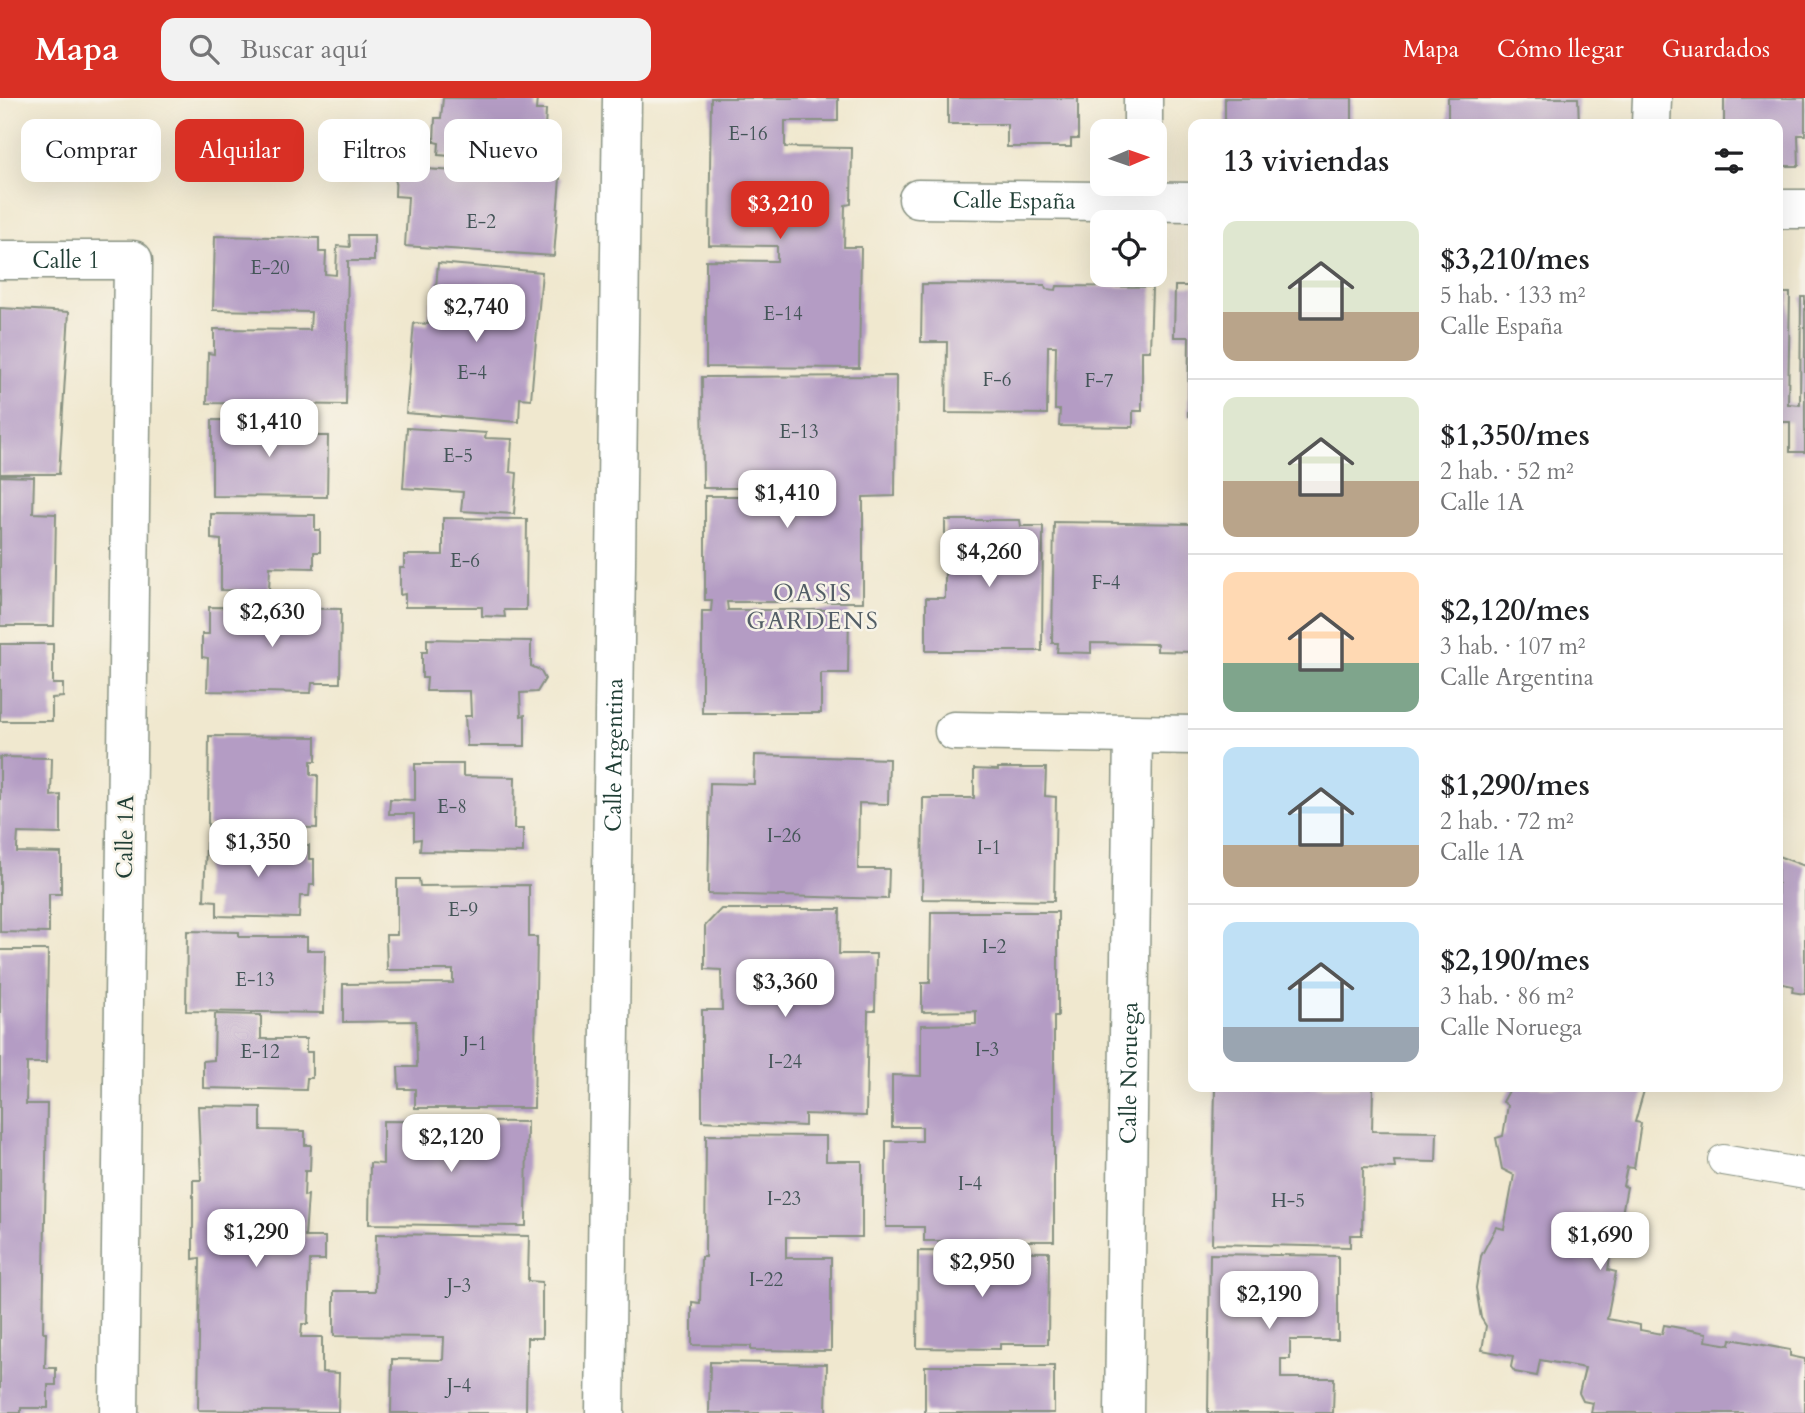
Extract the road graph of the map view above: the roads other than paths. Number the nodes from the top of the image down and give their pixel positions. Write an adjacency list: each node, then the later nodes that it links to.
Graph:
1 (622, 98): 20 (street, Calle Argentina)
2 (1143, 98): 4 (street)
3 (1652, 98): 5 (street)
4 (1143, 119)
5 (1651, 119)
6 (1090, 194): 8 (street, Calle España)
7 (1159, 196): 9 (street, Calle España)
8 (918, 199)
9 (1188, 201)
10 (1783, 209): 11 (street)
11 (1805, 209)
12 (0, 260): 13 (street, Calle 1)
13 (133, 260): 19 (street, Calle 1A)
14 (954, 731): 15 (street)
15 (1133, 735): 16 (street); 21 (street, Calle Noruega)
16 (1188, 736)
17 (1723, 1160): 18 (lane)
18 (1805, 1174)
19 (119, 1413)
20 (605, 1413)
21 (1124, 1413)

